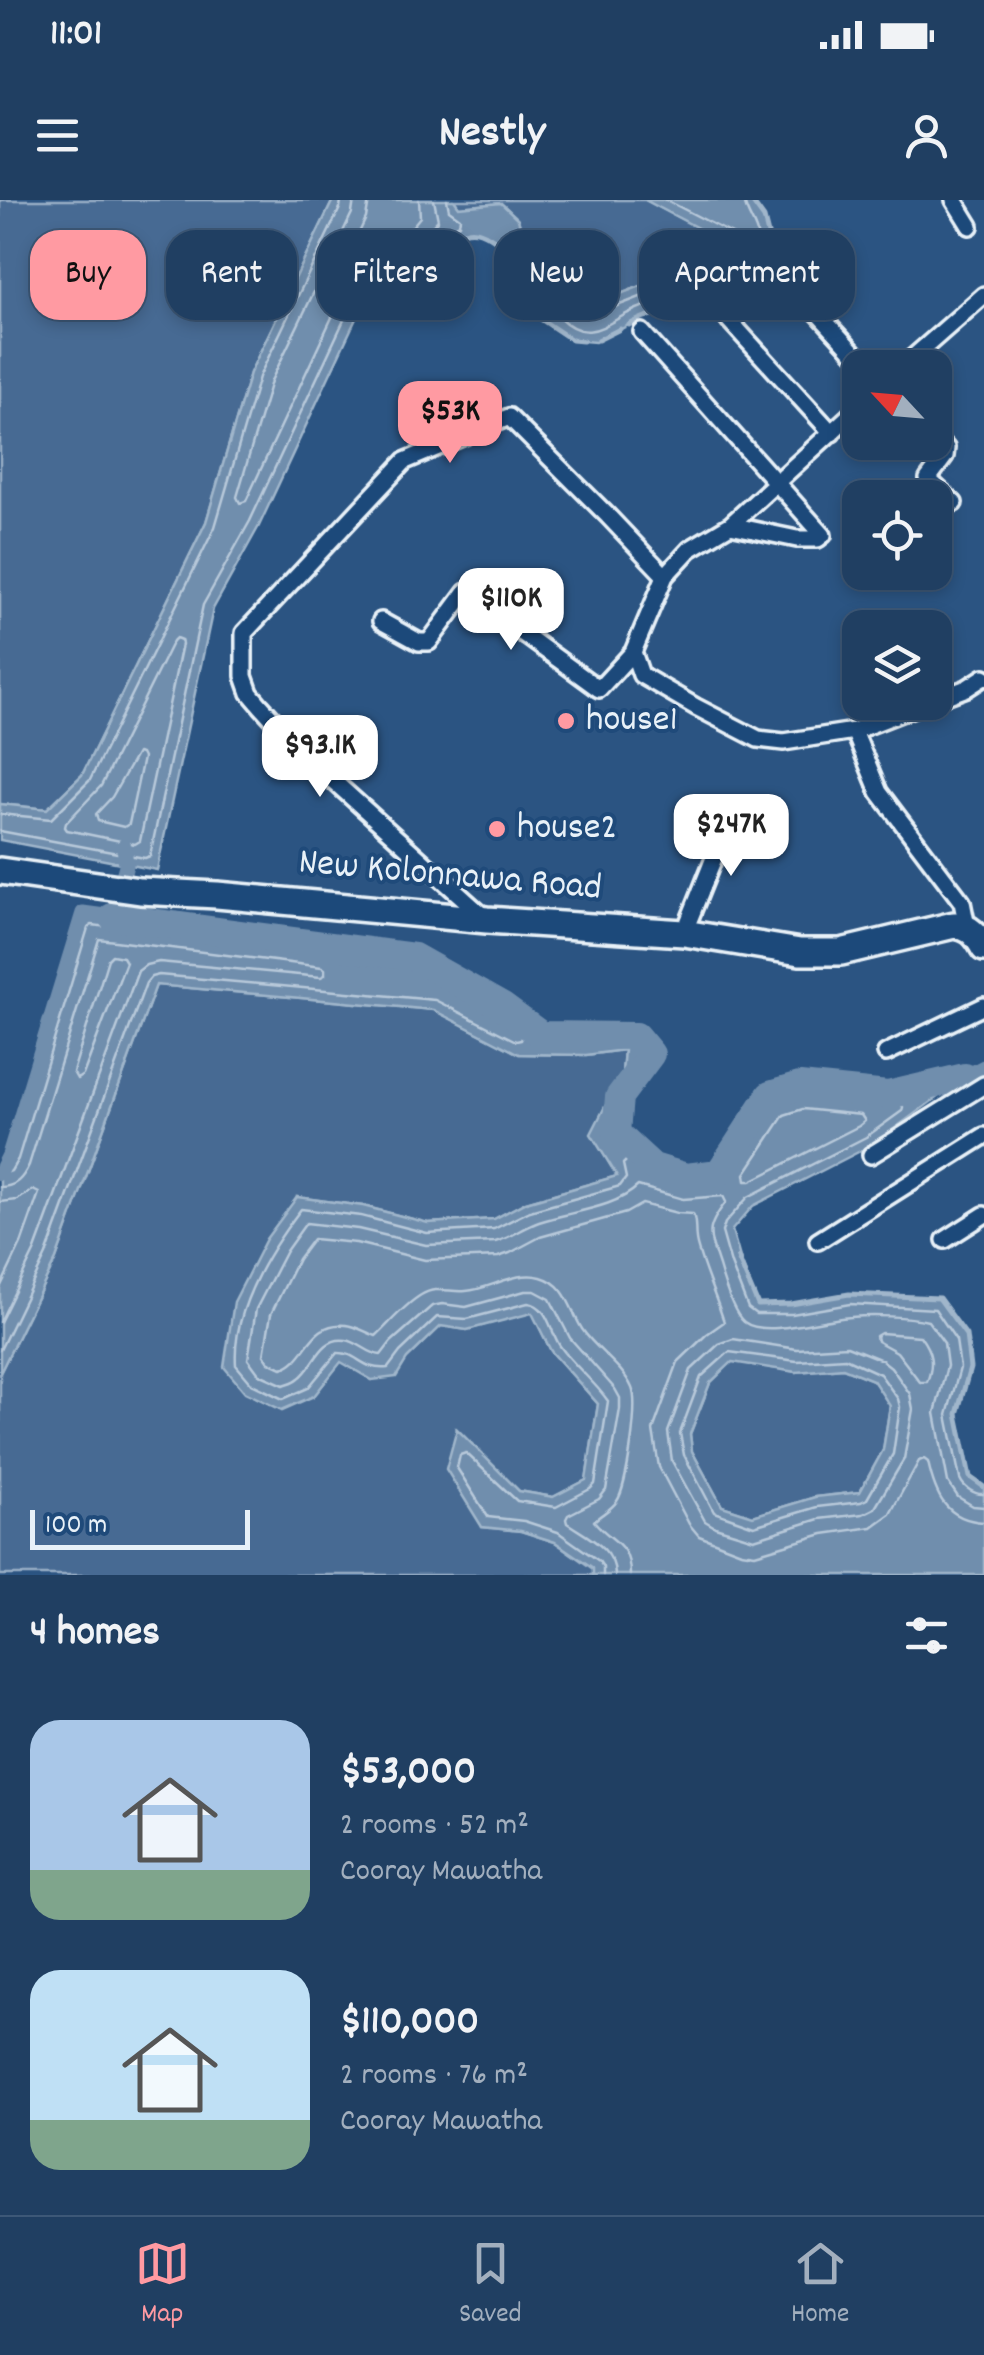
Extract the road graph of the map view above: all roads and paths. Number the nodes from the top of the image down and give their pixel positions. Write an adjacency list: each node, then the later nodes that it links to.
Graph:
1 (954, 200): 2 (street)
2 (970, 226)
3 (984, 296): 8 (street)
4 (729, 320): 10 (street)
5 (824, 320): 7 (street)
6 (642, 332): 12 (street)
7 (852, 350)
8 (922, 350)
9 (842, 423): 10 (street)
10 (832, 433): 12 (street)
11 (942, 460): 13 (street)
12 (777, 482): 14 (street); 14 (street)
13 (954, 504)
14 (730, 524): 15 (street)
15 (665, 576): 17 (street); 24 (street)
16 (381, 621): 17 (street)
17 (632, 652): 21 (street)
18 (984, 677): 19 (street)
19 (952, 694)
20 (883, 720): 21 (street)
21 (854, 731): 25 (street)
22 (734, 808): 26 (street)
23 (0, 871): 24 (main road, New Kolonnawa Road)
24 (488, 920): 26 (main road, New Kolonnawa Road)
25 (967, 927): 26 (main road, New Kolonnawa Road); 27 (main road)
26 (684, 933)
27 (984, 948)
28 (984, 1006): 29 (street)
29 (886, 1054)
30 (984, 1085): 32 (street)
31 (984, 1136): 35 (street)
32 (871, 1156)
33 (984, 1215): 34 (street)
34 (945, 1240)
35 (818, 1241)

